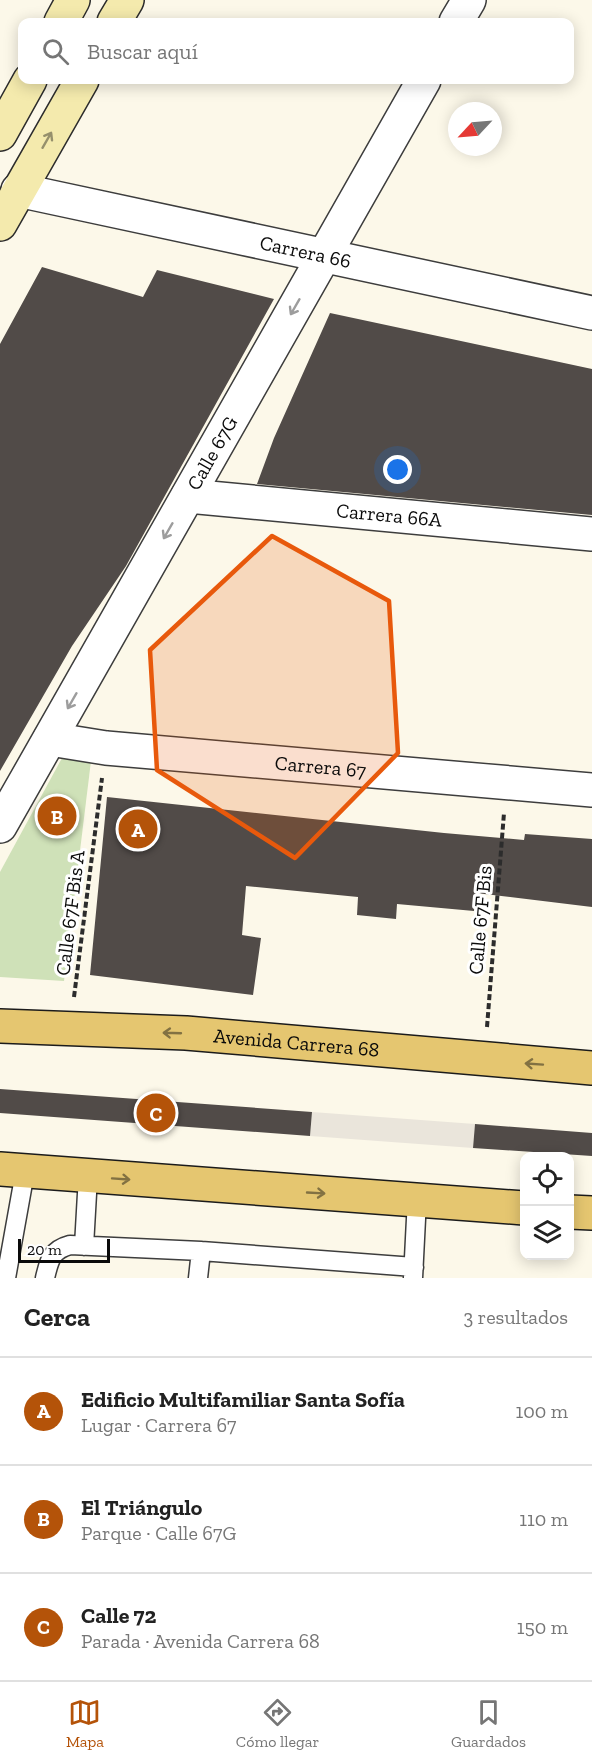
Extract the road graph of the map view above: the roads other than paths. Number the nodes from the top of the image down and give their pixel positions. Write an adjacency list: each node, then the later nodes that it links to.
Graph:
1 (73, 0): 4 (main road)
2 (127, 0): 5 (main road)
3 (469, 0): 6 (street)
4 (63, 18)
5 (116, 18)
6 (458, 18)
7 (28, 84): 10 (main road)
8 (80, 84): 11 (main road, one-way to 8)
9 (422, 84): 13 (street, Calle 67G)
10 (0, 134)
11 (18, 190): 12 (main road); 13 (street, Carrera 66)
12 (0, 224)
13 (324, 256): 14 (street, Carrera 66); 15 (street, Calle 67G, one-way to 15)
14 (592, 313)
15 (188, 496): 16 (street, Carrera 66A); 17 (street, Calle 67G, one-way to 17)
16 (592, 534)
17 (50, 739): 18 (street, Carrera 67); 19 (street, Calle 67G)
18 (592, 789)
19 (0, 826)
20 (0, 1026): 21 (main road, Avenida Carrera 68, one-way to 20)
21 (592, 1068)
22 (12, 1170): 23 (main road); 28 (lane)
23 (88, 1176): 24 (main road, one-way to 24); 29 (lane)
24 (417, 1199): 25 (main road); 31 (lane)
25 (520, 1208)
26 (574, 1212): 27 (main road)
27 (592, 1213)
28 (7, 1236): 32 (lane)
29 (84, 1246): 30 (lane); 33 (lane)
30 (201, 1251): 31 (lane); 34 (lane)
31 (413, 1272)
32 (6, 1278)
33 (45, 1278)
34 (198, 1278)

